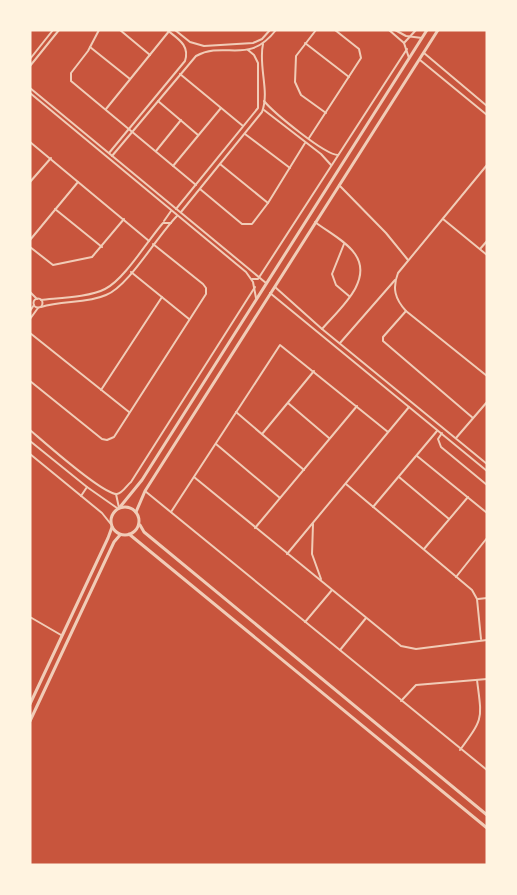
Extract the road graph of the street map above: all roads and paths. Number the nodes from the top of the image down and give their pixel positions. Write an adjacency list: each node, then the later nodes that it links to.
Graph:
1 (53, 30): 26 (street)
2 (59, 30): 29 (street)
3 (99, 30): 21 (street)
4 (120, 30): 25 (street)
5 (175, 30): 6 (street)
6 (270, 30)
7 (276, 30): 20 (street)
8 (316, 30): 18 (street)
9 (335, 30): 31 (street)
10 (389, 30): 19 (street)
11 (395, 30): 16 (street)
12 (416, 30): 16 (street)
13 (427, 30): 17 (street)
14 (438, 30): 24 (street)
15 (169, 31): 25 (street); 47 (street)
16 (410, 37): 17 (street); 19 (street)
17 (422, 38): 27 (street)
18 (305, 43): 31 (street); 41 (street)
19 (404, 43): 22 (street)
20 (263, 44): 23 (street); 36 (street)
21 (90, 46): 32 (street); 39 (street)
22 (407, 49): 27 (street); 57 (street)
23 (248, 50): 30 (street); 46 (street)
24 (424, 53): 28 (street); 37 (street)
25 (150, 55): 32 (street)
26 (30, 59)
27 (409, 59): 71 (street)
28 (420, 60): 42 (street); 72 (street)
29 (30, 66)
30 (180, 74): 35 (street); 38 (street)
31 (349, 77): 41 (street)
32 (130, 80): 39 (street)
33 (30, 88): 55 (street)
34 (30, 93): 69 (street)
35 (158, 101): 43 (street); 48 (street)
36 (264, 101): 40 (street); 44 (street)
37 (487, 106)
38 (221, 108): 46 (street); 50 (street)
39 (105, 110): 47 (street)
40 (264, 110): 45 (street); 49 (street)
41 (326, 113): 51 (street)
42 (487, 115)
43 (181, 120): 50 (street); 54 (street)
44 (288, 122): 45 (street); 51 (street)
45 (285, 125): 53 (street)
46 (244, 126): 70 (street)
47 (128, 129): 48 (street); 55 (street)
48 (132, 132): 54 (street); 58 (street)
49 (245, 134): 61 (street); 65 (street)
50 (198, 135): 63 (street)
51 (309, 138): 56 (street)
52 (30, 142): 59 (street)
53 (305, 143): 60 (street); 65 (street)
54 (156, 152): 63 (street)
55 (109, 153): 58 (street)
56 (329, 153): 57 (street); 60 (street)
57 (338, 155): 64 (street)
58 (112, 156): 66 (street)
59 (51, 158): 67 (street); 68 (street)
60 (326, 158): 64 (street)
61 (220, 164): 73 (street); 75 (street)
62 (487, 165): 82 (street)
63 (173, 166): 70 (street)
64 (332, 166): 99 (street)
65 (290, 168): 75 (street)
66 (142, 180): 69 (street); 77 (street)
67 (79, 181): 76 (street); 81 (street)
68 (30, 182)
69 (138, 184): 78 (street)
70 (196, 185): 77 (street)
71 (328, 185): 74 (street); 102 (street)
72 (339, 185): 74 (street); 97 (street)
73 (200, 189): 75 (street); 79 (street)
74 (335, 190): 83 (street)
75 (268, 203)
76 (55, 209): 88 (street); 94 (street)
77 (176, 209): 79 (street)
78 (171, 212): 80 (street); 84 (street)
79 (181, 212): 86 (street)
80 (177, 216): 85 (street); 87 (street)
81 (123, 219): 89 (street); 94 (street)
82 (443, 219): 95 (street); 97 (street)
83 (315, 222): 92 (street); 103 (street)
84 (163, 223): 85 (street); 89 (street)
85 (171, 223): 91 (street)
86 (207, 234): 87 (street); 99 (street)
87 (204, 238): 100 (street)
88 (30, 240)
89 (149, 241): 109 (street)
90 (487, 241): 95 (street)
91 (153, 244): 98 (street); 119 (street)
92 (344, 244): 107 (street); 107 (street)
93 (30, 247): 94 (street)
94 (102, 248)
95 (480, 249): 96 (street)
96 (487, 255)
97 (408, 260): 101 (street)
98 (131, 272): 108 (street); 115 (street)
99 (259, 277): 100 (street); 102 (street)
100 (252, 279): 104 (street)
101 (395, 280): 116 (street); 122 (street)
102 (266, 283): 110 (street)
103 (274, 286): 106 (street); 112 (street)
104 (255, 287): 110 (street); 156 (street)
105 (30, 292): 109 (street)
106 (270, 293): 114 (street); 155 (street)
107 (349, 296): 120 (street)
108 (162, 297): 119 (street); 126 (street)
109 (39, 299): 113 (street); 115 (street)
110 (256, 299): 161 (street)
111 (30, 300): 113 (street)
112 (291, 302): 114 (street); 120 (street)
113 (34, 304): 115 (street); 117 (street)
114 (287, 306): 130 (street)
115 (40, 308): 118 (street)
116 (406, 310): 124 (street); 133 (street)
117 (30, 311)
118 (30, 320)
119 (190, 320): 132 (street)
120 (322, 329): 122 (street)
121 (30, 333): 126 (street)
122 (340, 343): 140 (street)
123 (314, 371): 128 (street); 129 (street); 131 (street)
124 (487, 376)
125 (30, 381): 132 (street)
126 (101, 390): 132 (street)
127 (487, 402): 133 (street)
128 (288, 403): 138 (street); 139 (street)
129 (357, 406): 136 (street); 139 (street)
130 (409, 407): 135 (street); 136 (street)
131 (236, 412): 138 (street); 142 (street)
132 (130, 413)
133 (473, 418): 140 (street)
134 (30, 430): 156 (street)
135 (438, 430): 137 (street); 146 (street)
136 (388, 432): 152 (street)
137 (442, 433): 144 (street); 153 (street)
138 (262, 434): 148 (street)
139 (330, 438): 148 (street)
140 (456, 438): 143 (street)
141 (30, 441): 154 (street)
142 (216, 444): 150 (street); 159 (street)
143 (468, 448): 144 (street); 147 (street)
144 (465, 452): 149 (street)
145 (30, 454): 157 (street)
146 (417, 456): 151 (street); 158 (street)
147 (487, 464)
148 (304, 470): 159 (street)
149 (487, 471)
150 (194, 477): 163 (street); 169 (street)
151 (399, 477): 160 (street); 165 (street)
152 (346, 484): 160 (street); 166 (street)
153 (487, 485)
154 (87, 488): 157 (street); 161 (street)
155 (145, 491): 162 (street); 163 (street)
156 (116, 494): 161 (street)
157 (81, 496): 167 (street)
158 (468, 497): 164 (street); 165 (street)
159 (280, 498): 169 (street)
160 (374, 507): 173 (street)
161 (119, 508): 162 (street); 167 (street)
162 (136, 512): 168 (street)
163 (171, 512): 184 (street)
164 (487, 513)
165 (449, 519): 173 (street)
166 (313, 524): 174 (street); 178 (street)
167 (111, 525): 171 (street); 175 (street)
168 (140, 525): 170 (street); 196 (street)
169 (255, 528): 174 (street)
170 (129, 534): 171 (street); 198 (street)
171 (120, 535): 176 (street)
172 (487, 538): 177 (street)
173 (424, 549): 177 (street)
174 (287, 554): 178 (street)
175 (100, 556): 176 (street); 185 (street)
176 (106, 558): 192 (street)
177 (456, 577): 181 (street)
178 (322, 582): 179 (street)
179 (332, 590): 183 (street); 184 (street)
180 (486, 597): 181 (street)
181 (477, 599): 187 (street)
182 (30, 617): 185 (street)
183 (366, 618): 187 (street); 188 (street)
184 (305, 622): 188 (street)
185 (62, 636): 191 (street)
186 (487, 640): 187 (street)
187 (481, 641)
188 (340, 650): 193 (street)
189 (487, 679): 190 (street)
190 (477, 680): 193 (street); 197 (street)
191 (33, 698): 192 (street); 194 (street)
192 (40, 701): 195 (street)
193 (401, 701): 197 (street)
194 (30, 704)
195 (30, 721)
196 (408, 749): 198 (street); 200 (street)
197 (460, 750): 199 (street)
198 (401, 757): 201 (street)
199 (487, 770)
200 (486, 814)
201 (487, 828)

